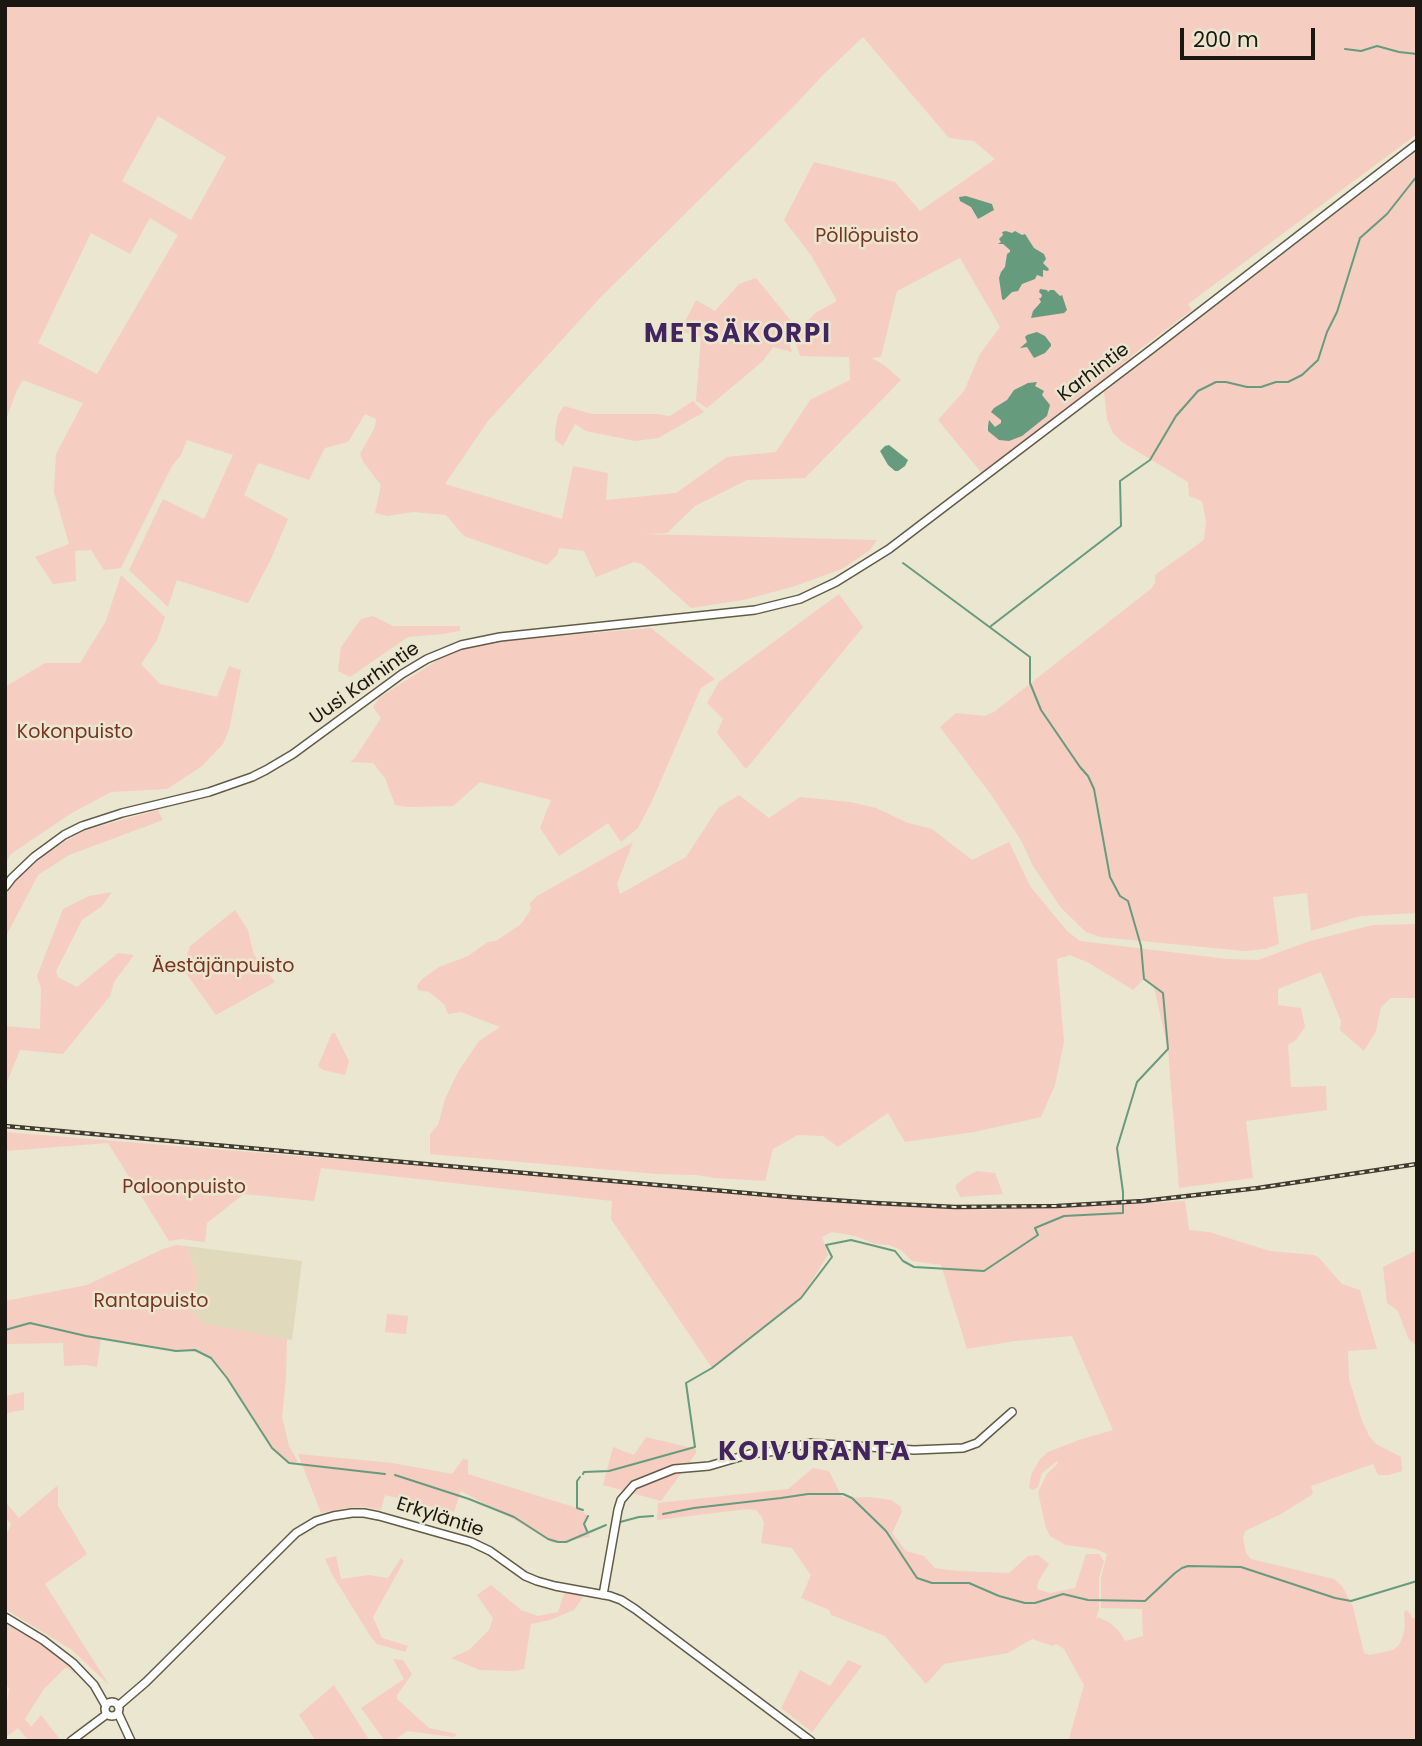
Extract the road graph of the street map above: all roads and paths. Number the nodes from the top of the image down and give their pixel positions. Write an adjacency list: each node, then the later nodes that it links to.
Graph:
1 (1417, 145): 2 (street, Karhintie)
2 (778, 605): 3 (street, Uusi Karhintie)
3 (5, 887)
4 (1013, 1412): 5 (street)
5 (603, 1595): 7 (street, Erkyläntie); 10 (street, Erkyläntie)
6 (5, 1617): 7 (street)
7 (112, 1710): 8 (street, Erkyläntie); 9 (street)
8 (71, 1741)
9 (131, 1741)
10 (811, 1741)

